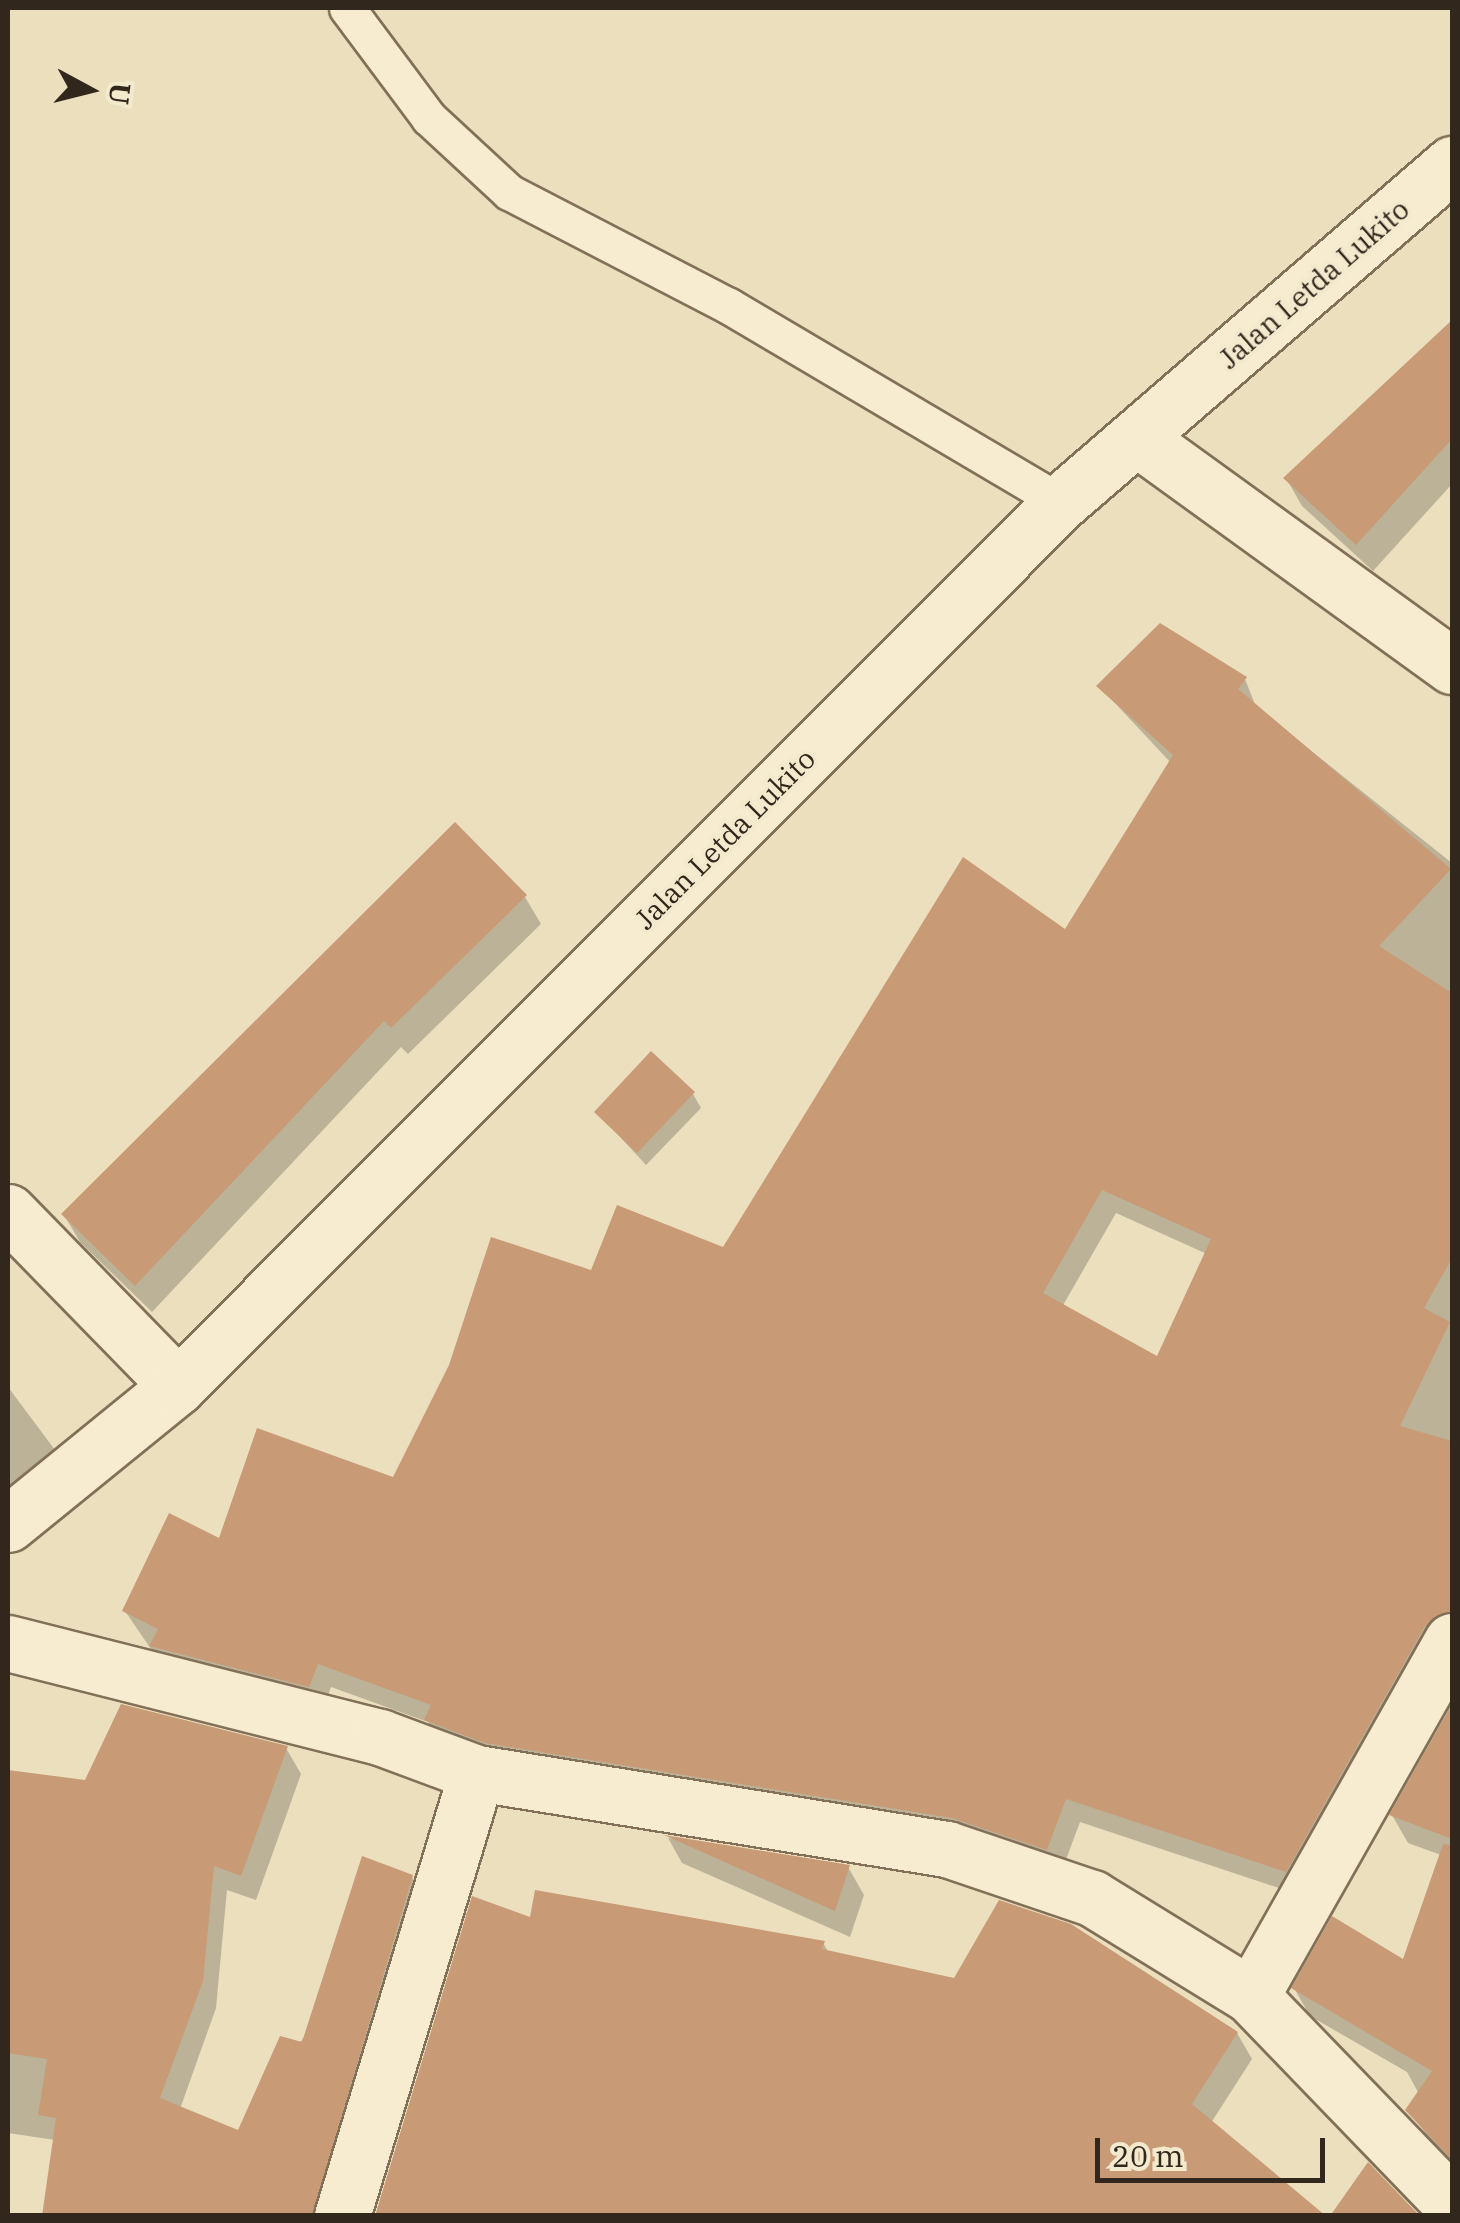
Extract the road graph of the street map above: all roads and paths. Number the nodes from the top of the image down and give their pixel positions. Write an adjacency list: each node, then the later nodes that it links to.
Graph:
1 (347, 8): 4 (lane)
2 (1452, 164): 3 (street, Jalan Letda Lukito)
3 (1137, 438): 4 (street, Jalan Letda Lukito); 5 (street)
4 (1061, 502): 7 (street, Jalan Letda Lukito)
5 (1452, 666)
6 (8, 1212): 7 (street)
7 (178, 1386): 8 (street, Jalan Letda Lukito)
8 (8, 1524)
9 (1452, 1641): 12 (street)
10 (8, 1643): 11 (street)
11 (477, 1773): 12 (street); 14 (street)
12 (1250, 1996): 13 (street)
13 (1452, 2204)
14 (342, 2216)

